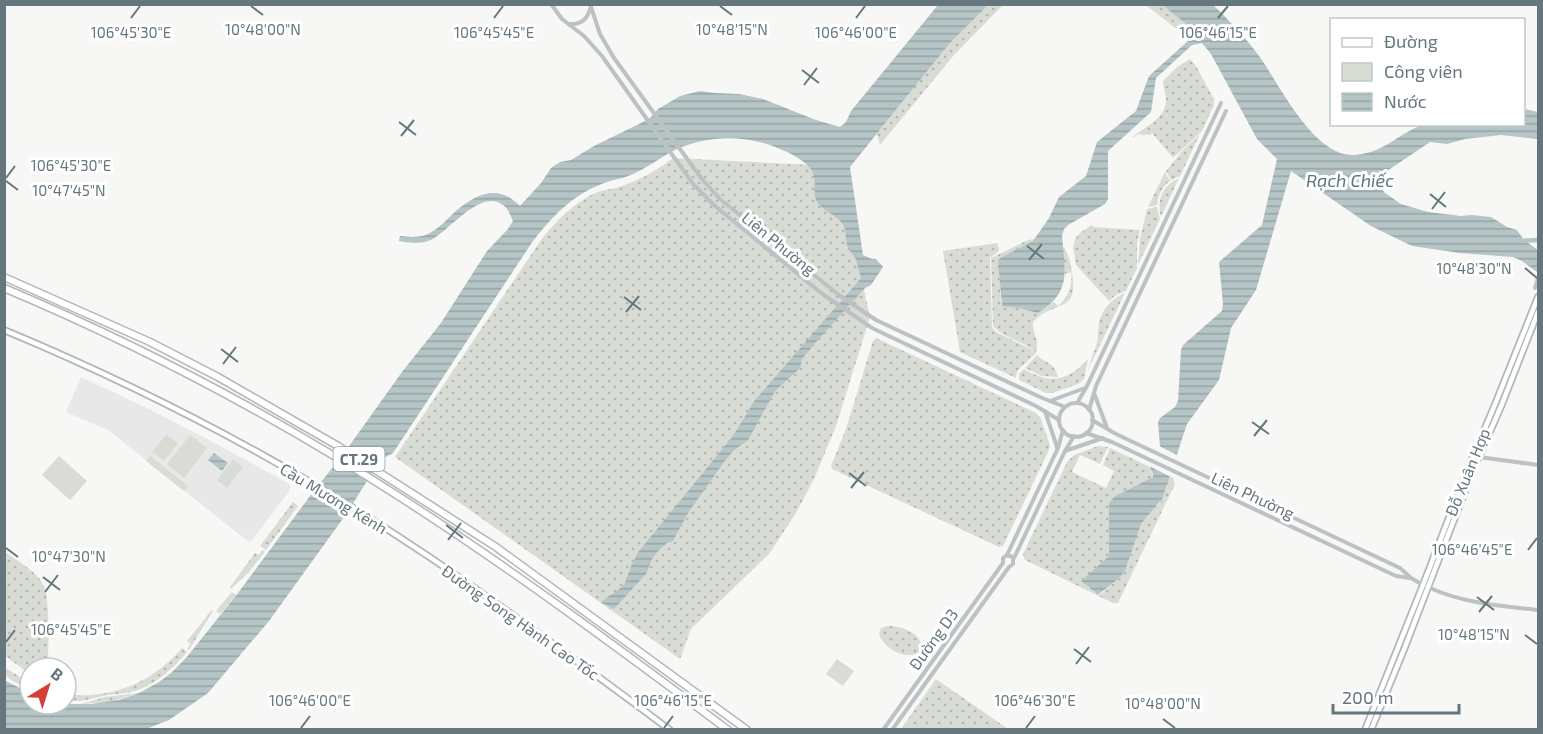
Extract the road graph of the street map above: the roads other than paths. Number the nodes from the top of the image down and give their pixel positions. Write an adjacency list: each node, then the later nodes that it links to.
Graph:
1 (551, 4): 3 (street, Liên Phường)
2 (590, 5): 3 (street); 17 (street, Liên Phường)
3 (566, 22): 18 (street, Liên Phường)
4 (1221, 103): 6 (street)
5 (1226, 111): 7 (street)
6 (1184, 180): 7 (street); 8 (street)
7 (1191, 184): 9 (street)
8 (1141, 272): 9 (street); 20 (street)
9 (1148, 276): 21 (street)
10 (4, 277): 59 (highway, CT.29)
11 (1539, 278): 13 (street)
12 (4, 288): 58 (highway, CT.29)
13 (1535, 288)
14 (1539, 297): 19 (main road)
15 (1539, 312): 19 (main road)
16 (4, 330): 43 (main road, Cầu Mương Kênh)
17 (913, 337): 18 (street); 24 (street, Liên Phường)
18 (909, 346): 28 (street, Liên Phường)
19 (1521, 350): 38 (main road, Đỗ Xuân Hợp)
20 (1098, 362): 21 (street); 22 (street)
21 (1105, 365): 23 (street)
22 (1086, 388): 24 (street); 25 (street)
23 (1094, 391): 27 (street); 31 (street)
24 (1049, 401): 26 (street, Liên Phường)
25 (1077, 403): 26 (street); 27 (street)
26 (1065, 407): 29 (street)
27 (1089, 410): 30 (street)
28 (1045, 411): 29 (street, Liên Phường); 36 (street)
29 (1059, 420): 32 (street)
30 (1092, 420): 31 (street, Liên Phường); 33 (street)
31 (1107, 429): 47 (street, Liên Phường)
32 (1063, 430): 34 (street); 36 (street)
33 (1086, 433): 34 (street); 35 (street, Liên Phường)
34 (1074, 436): 37 (street)
35 (1103, 438): 37 (street); 47 (street, Liên Phường)
36 (1058, 448): 40 (street)
37 (1065, 451): 41 (street)
38 (1476, 456): 39 (street); 48 (main road, Đỗ Xuân Hợp)
39 (1539, 465)
40 (1025, 516): 41 (street); 42 (street)
41 (1033, 519): 44 (street)
42 (1007, 555): 44 (street); 45 (street)
43 (430, 557): 57 (main road, Đường Song Hành Cao Tốc)
44 (1014, 559): 46 (street)
45 (1003, 563): 46 (street); 49 (street, Đường D3)
46 (1009, 567): 50 (street, Đường D3)
47 (1411, 578): 48 (street, Liên Phường)
48 (1426, 586): 51 (street, Liên Phường); 56 (main road, Đỗ Xuân Hợp)
49 (985, 588): 50 (street); 52 (street, Đường D3)
50 (992, 591): 53 (street, Đường D3)
51 (1538, 610)
52 (931, 663): 53 (street); 54 (street, Đường D3)
53 (937, 667): 55 (street, Đường D3)
54 (927, 668): 55 (street); 60 (street, Đường D3)
55 (934, 672): 61 (street, Đường D3)
56 (1376, 709): 62 (main road, Đỗ Xuân Hợp); 63 (main road, Đỗ Xuân Hợp)
57 (670, 729)
58 (728, 729)
59 (747, 729)
60 (883, 729)
61 (892, 729)
62 (1365, 729)
63 (1371, 729)

